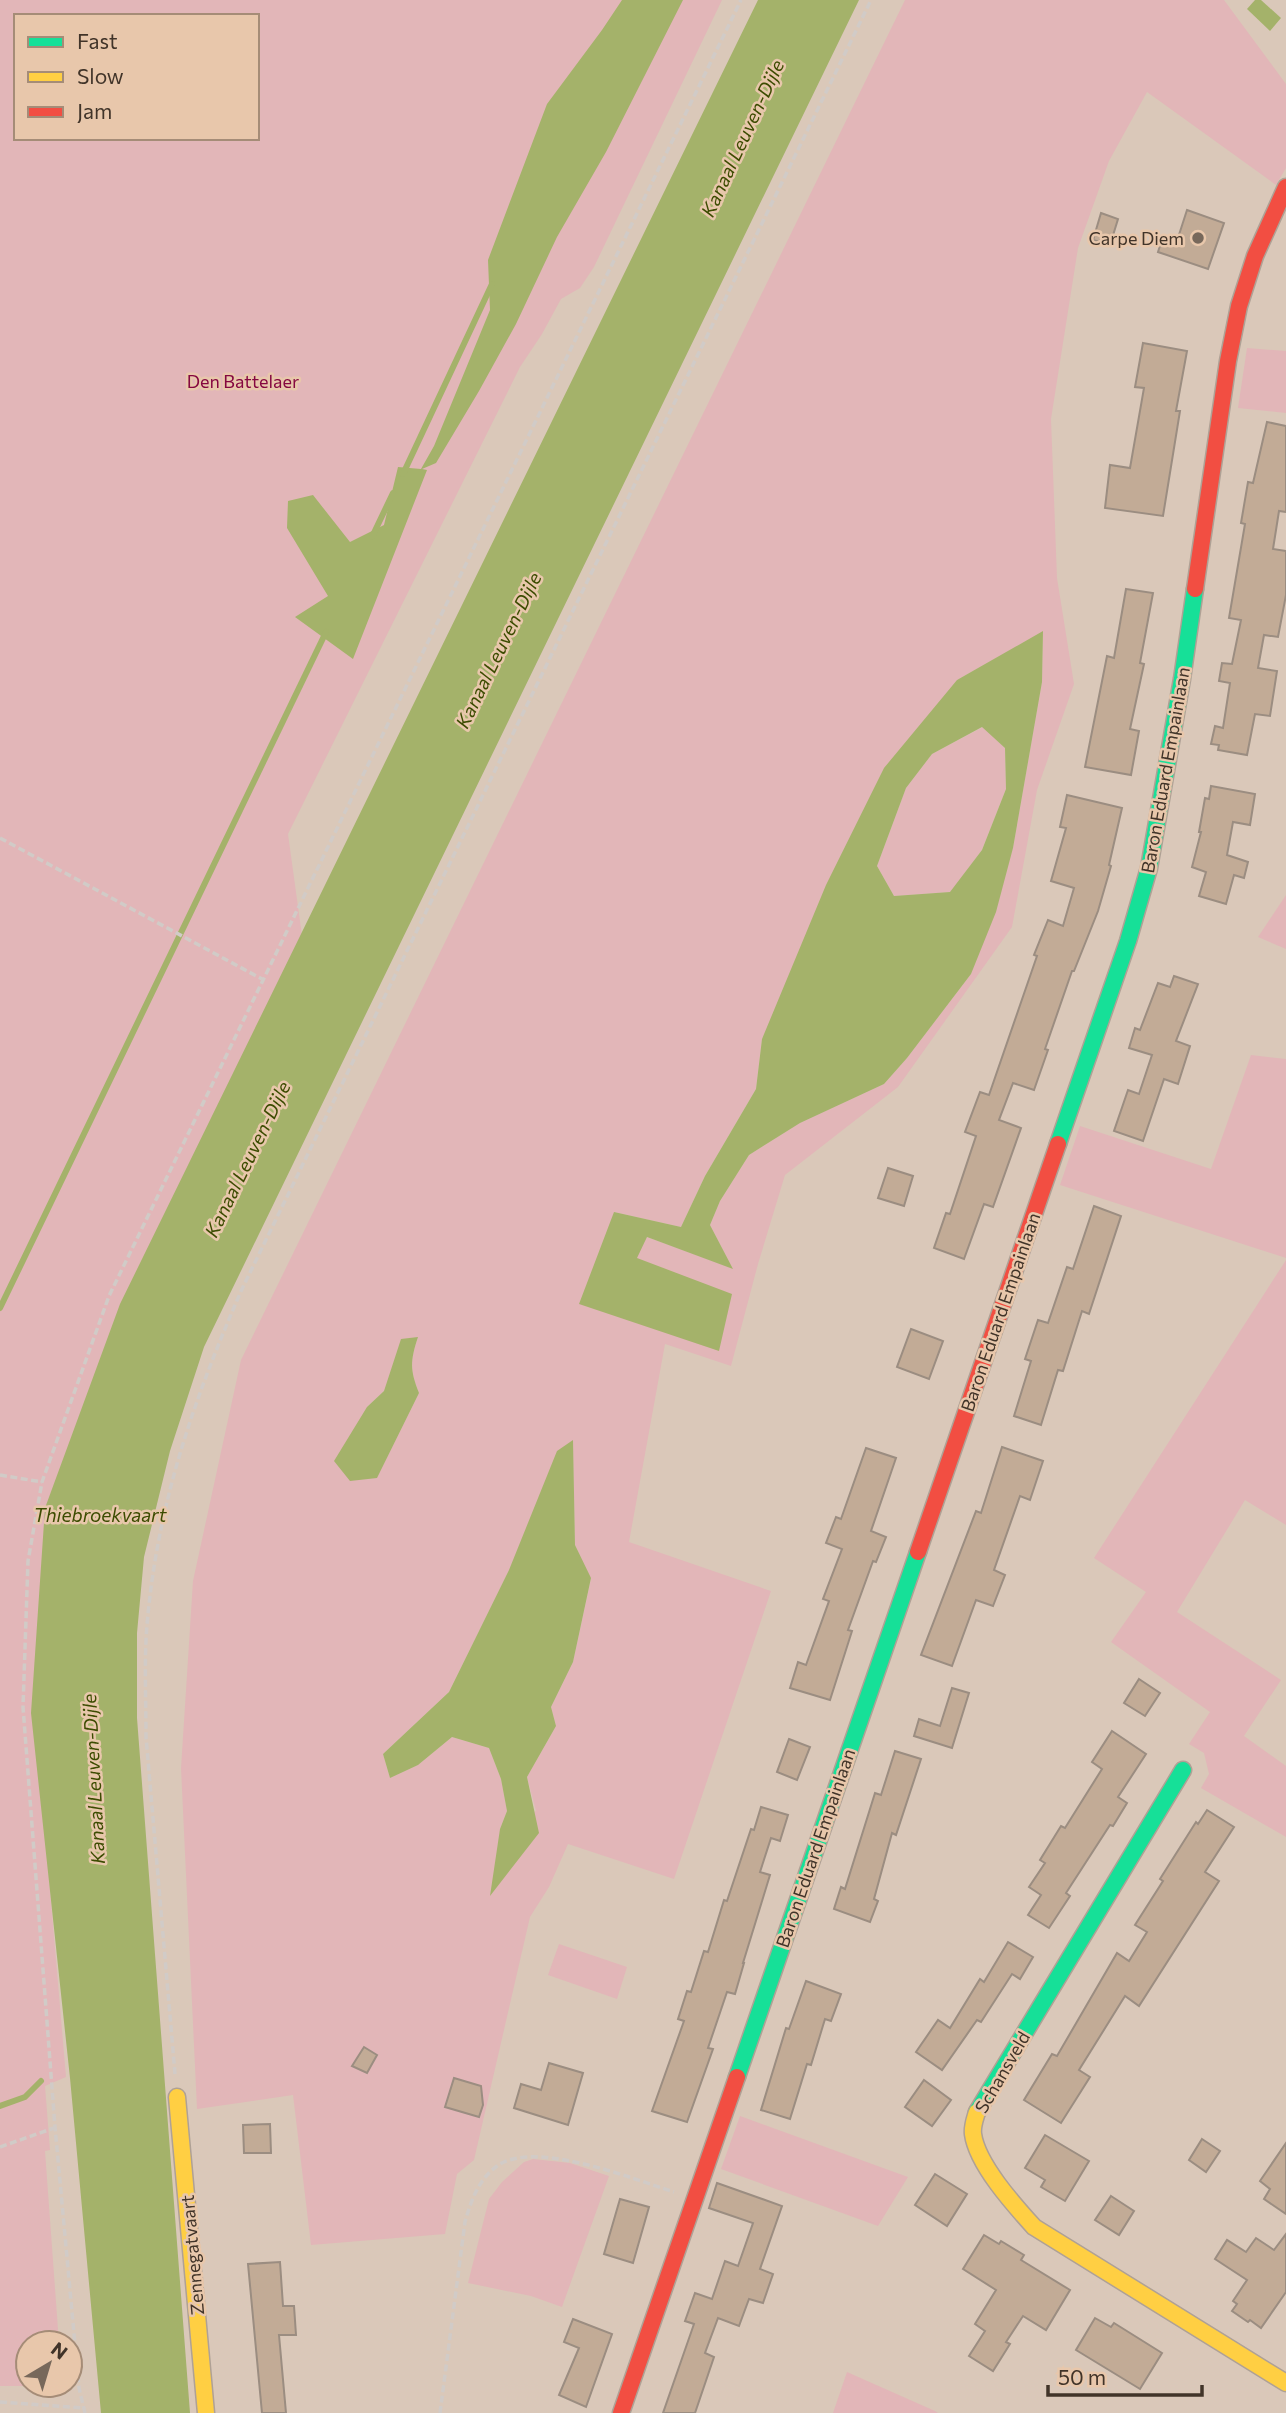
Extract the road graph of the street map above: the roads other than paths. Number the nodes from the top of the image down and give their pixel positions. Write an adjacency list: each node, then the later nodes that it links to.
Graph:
1 (1286, 187): 6 (street, Baron Eduard Empainlaan)
2 (1183, 1770): 4 (street, Schansveld)
3 (177, 2098): 5 (street, Zennegatvaart)
4 (1286, 2383)
5 (206, 2413)
6 (621, 2413)

